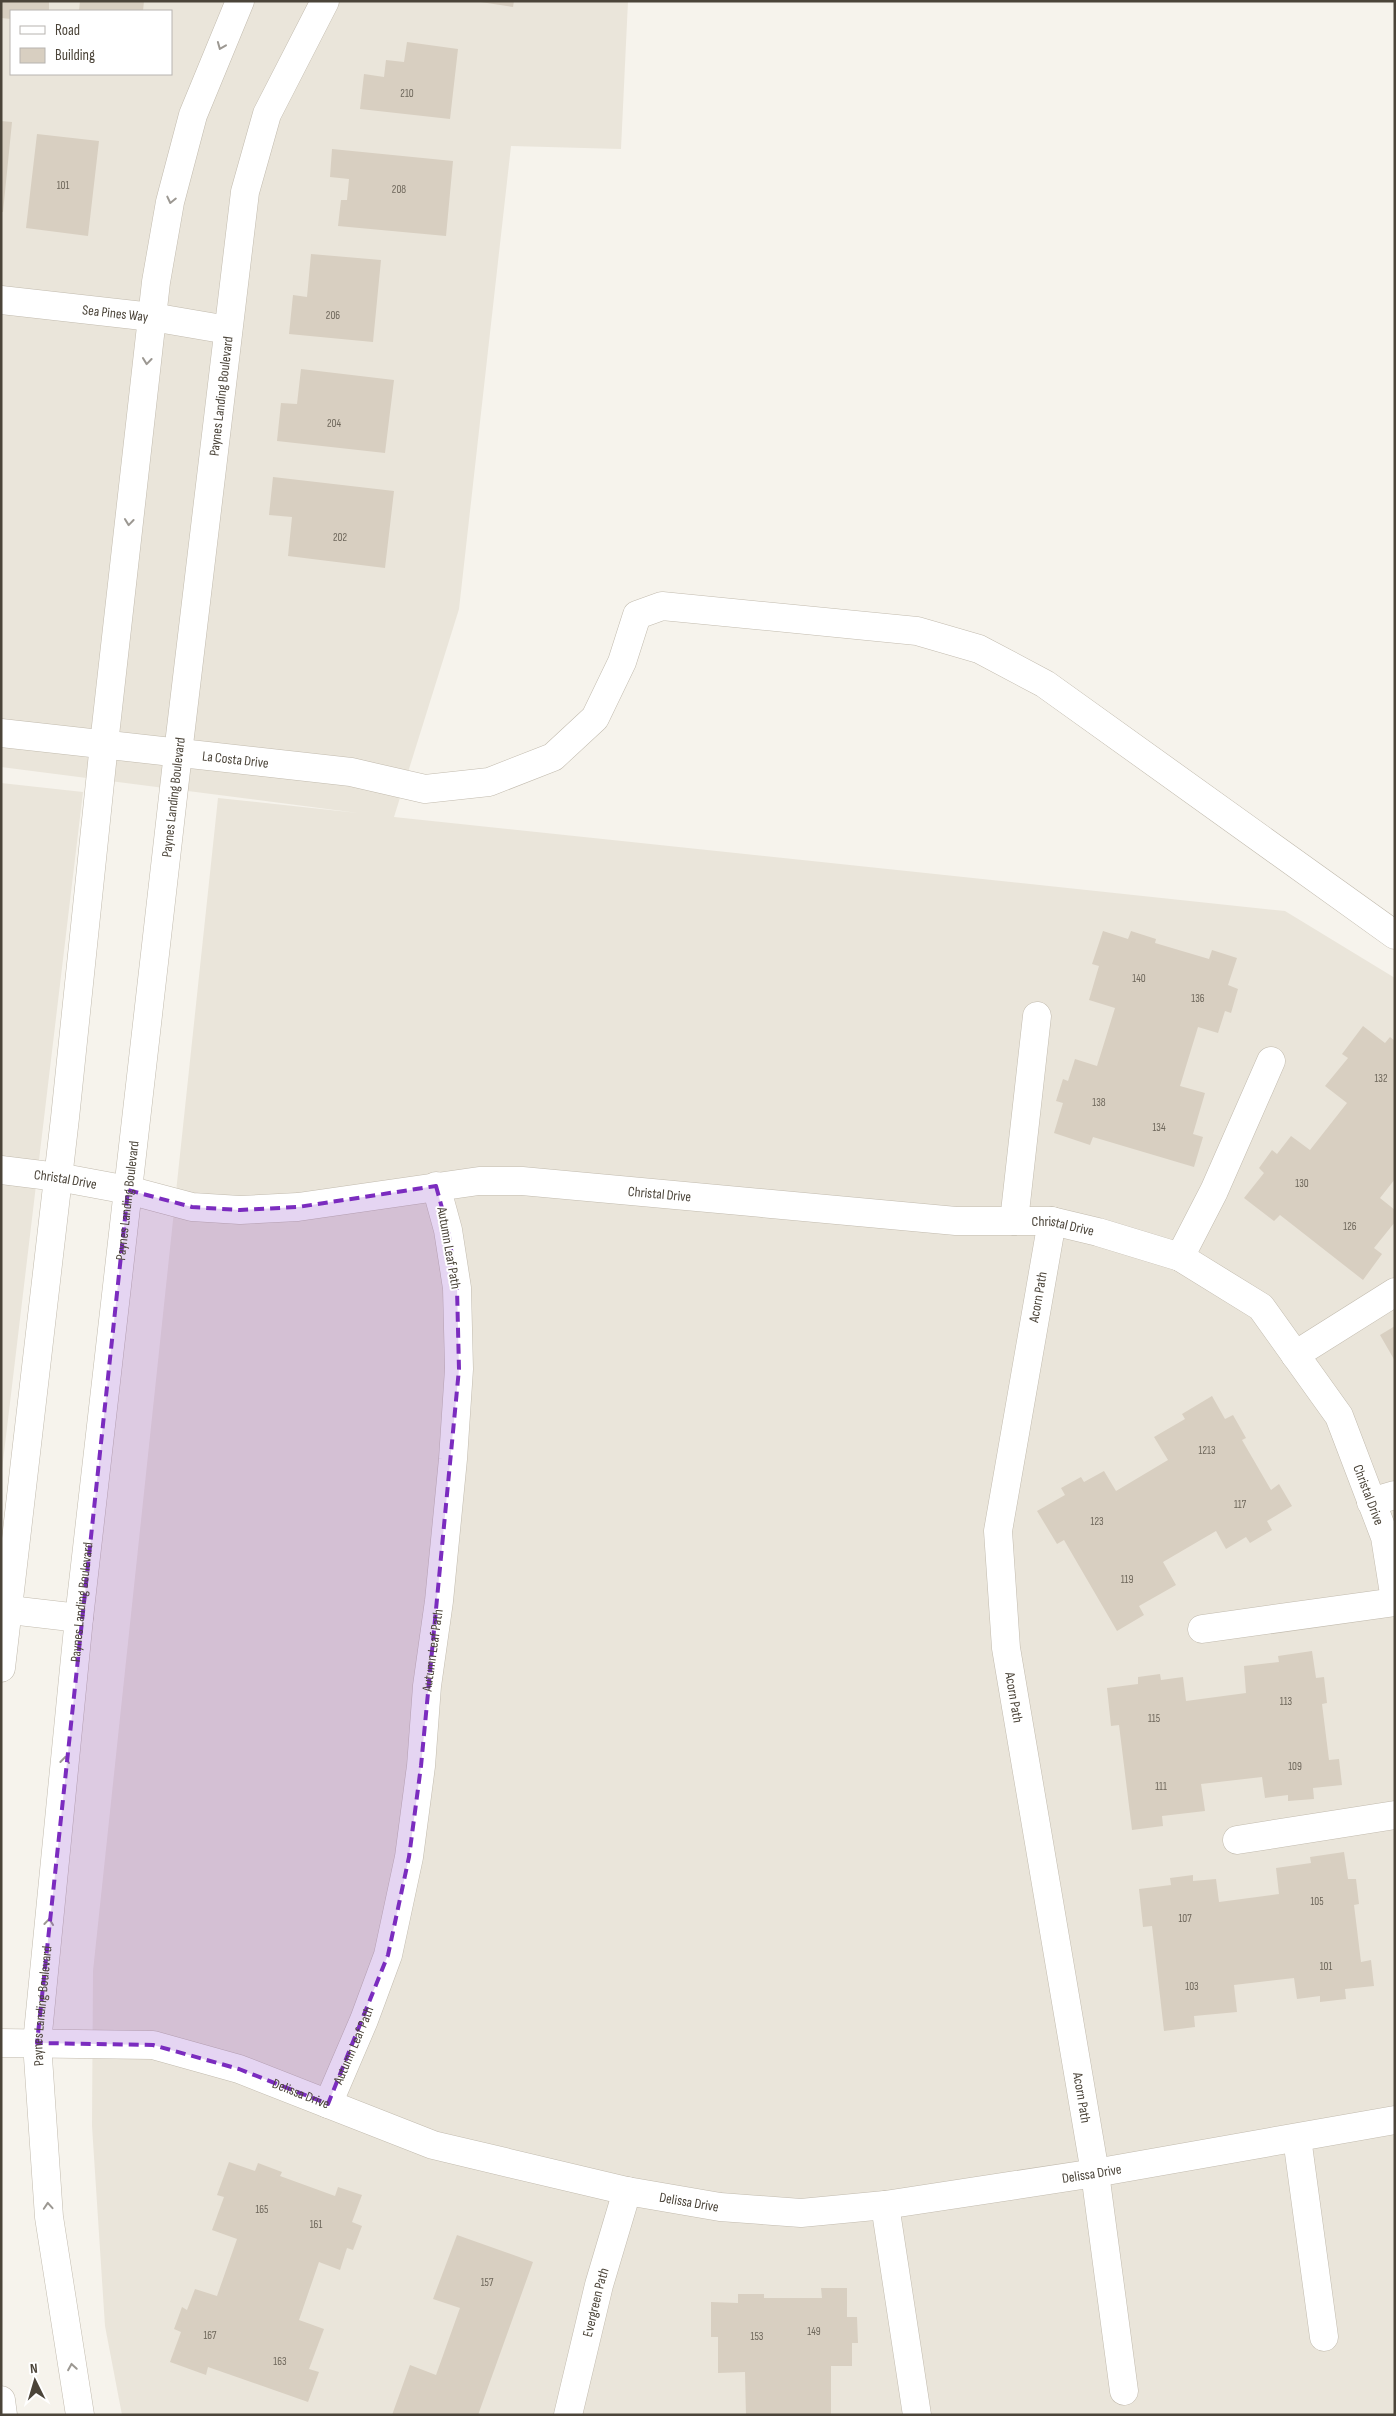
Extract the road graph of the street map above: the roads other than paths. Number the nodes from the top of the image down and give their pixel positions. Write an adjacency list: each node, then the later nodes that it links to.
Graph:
1 (240, 1): 4 (street, one-way to 4)
2 (325, 1): 5 (street, Paynes Landing Boulevard)
3 (1, 300): 4 (street, Sea Pines Way)
4 (152, 317): 5 (street, Sea Pines Way); 7 (street, one-way to 7)
5 (228, 330): 8 (street, Paynes Landing Boulevard)
6 (1, 733): 7 (street, La Costa Drive)
7 (104, 744): 8 (street, La Costa Drive); 13 (street)
8 (178, 753): 9 (street, La Costa Drive); 15 (street, Paynes Landing Boulevard)
9 (1395, 935)
10 (1037, 1016): 16 (street)
11 (1271, 1061): 18 (street)
12 (1, 1170): 13 (street, Christal Drive)
13 (58, 1177): 15 (street, Christal Drive); 23 (street)
14 (436, 1186): 15 (street, Christal Drive); 16 (street, Christal Drive); 31 (street, Autumn Leaf Path)
15 (128, 1190): 24 (street, Paynes Landing Boulevard)
16 (1014, 1221): 17 (street, Christal Drive)
17 (1052, 1221): 18 (street, Christal Drive); 34 (street, Acorn Path)
18 (1180, 1257): 20 (street, Christal Drive)
19 (1395, 1292): 20 (street)
20 (1295, 1355): 21 (street, Christal Drive)
21 (1383, 1499): 22 (street, Christal Drive)
22 (1395, 1601): 25 (street)
23 (5, 1610): 24 (street); 26 (street)
24 (79, 1618): 30 (street, Paynes Landing Boulevard, one-way to 24)
25 (1202, 1629)
26 (1, 1668)
27 (1395, 1815): 28 (street)
28 (1237, 1840)
29 (1, 2043): 30 (street, Delissa Drive)
30 (37, 2044): 31 (street, Delissa Drive); 41 (street, Paynes Landing Boulevard, one-way to 30)
31 (328, 2104): 35 (street, Delissa Drive)
32 (1395, 2120): 33 (street, Delissa Drive)
33 (1297, 2138): 34 (street, Delissa Drive); 37 (street)
34 (1095, 2173): 36 (street, Delissa Drive); 38 (street, Acorn Path)
35 (627, 2191): 36 (street, Delissa Drive); 42 (street, Evergreen Path)
36 (885, 2205): 43 (street)
37 (1324, 2337)
38 (1124, 2391)
39 (1, 2400): 40 (street)
40 (3, 2415)
41 (80, 2415)
42 (568, 2415)
43 (917, 2415)

